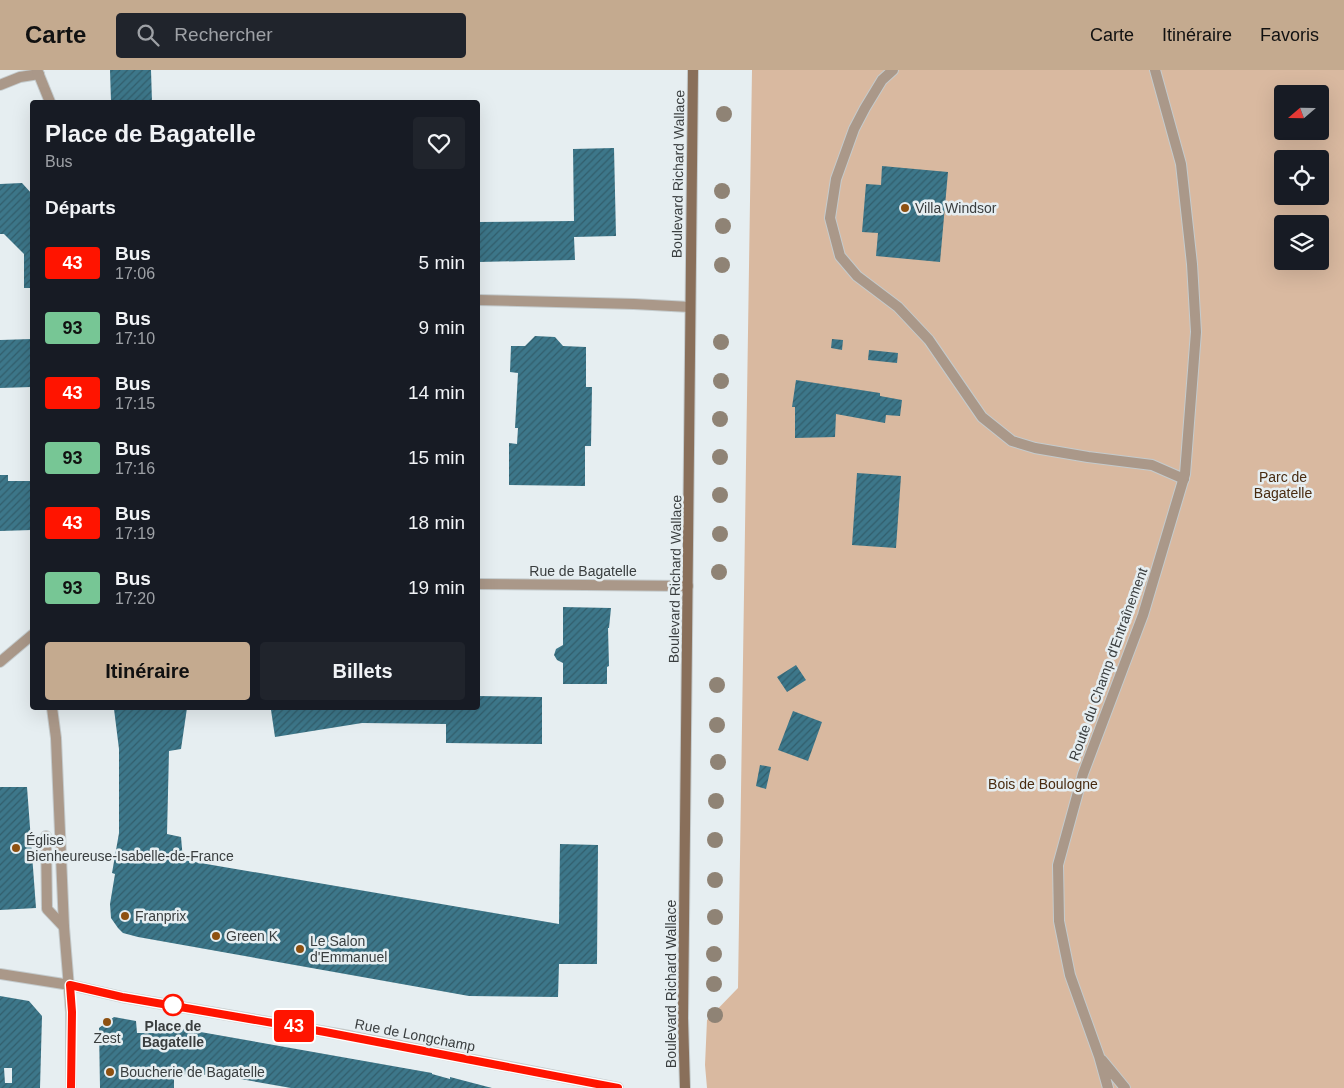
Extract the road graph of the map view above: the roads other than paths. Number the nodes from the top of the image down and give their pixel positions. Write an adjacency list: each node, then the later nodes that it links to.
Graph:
1 (693, 70): 8 (main road, Boulevard Richard Wallace)
2 (893, 70): 9 (street)
3 (1155, 70): 9 (street, Route du Champ d'Entraînement)
4 (38, 71): 5 (street); 6 (street)
5 (0, 85)
6 (49, 100)
7 (480, 300): 8 (street)
8 (690, 307): 11 (main road, Boulevard Richard Wallace)
9 (1184, 479): 19 (street, Route du Champ d'Entraînement)
10 (480, 584): 11 (street, Rue de Bagatelle)
11 (688, 586): 22 (main road, Boulevard Richard Wallace)
12 (30, 637): 13 (street)
13 (0, 662)
14 (52, 710): 16 (street)
15 (46, 836): 16 (street)
16 (64, 927): 18 (street)
17 (0, 974): 18 (street, Rue de Longchamp)
18 (70, 985): 20 (street); 21 (street, Rue de Longchamp)
19 (1099, 1056): 23 (street, Route du Champ d'Entraînement); 24 (street, Route du Champ d'Entraînement)
20 (71, 1088)
21 (618, 1088)
22 (684, 1088)
23 (1108, 1088)
24 (1125, 1088)

